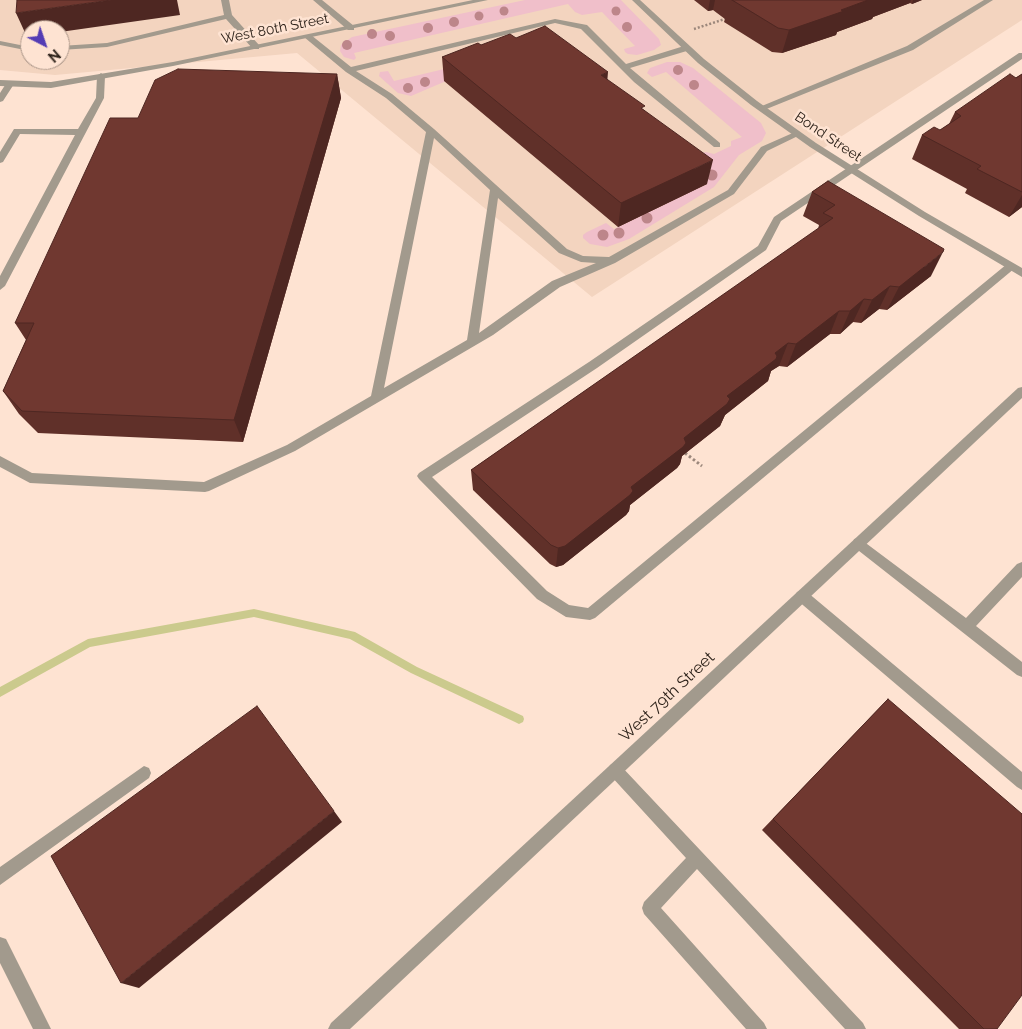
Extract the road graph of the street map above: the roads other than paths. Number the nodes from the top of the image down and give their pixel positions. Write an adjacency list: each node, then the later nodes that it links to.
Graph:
1 (225, 0): 6 (street)
2 (316, 0): 7 (street)
3 (484, 0): 7 (street, West 80th Street)
4 (636, 0): 13 (street, Bond Street)
5 (988, 0): 21 (street)
6 (228, 16): 11 (street); 12 (street)
7 (351, 28): 8 (street, West 80th Street)
8 (308, 37): 12 (street, West 80th Street); 16 (street)
9 (0, 43): 10 (street)
10 (20, 47)
11 (70, 47)
12 (256, 47): 17 (street, West 80th Street)
13 (687, 48): 15 (street); 21 (street, Bond Street)
14 (1022, 54): 27 (street)
15 (623, 68): 16 (street); 25 (street)
16 (349, 70): 22 (street)
17 (101, 76): 19 (street, West 80th Street); 23 (street)
18 (0, 83): 19 (street, West 80th Street)
19 (10, 84): 20 (street)
20 (0, 99)
21 (761, 108): 24 (street, Bond Street)
22 (431, 131): 28 (street); 35 (street)
23 (81, 132): 26 (street); 32 (street)
24 (798, 134): 27 (street, Bond Street); 29 (street)
25 (717, 145)
26 (0, 160)
27 (850, 169): 30 (street, Bond Street); 30 (street)
28 (495, 189): 29 (street); 33 (street)
29 (611, 261): 33 (street)
30 (1010, 266): 31 (street, Bond Street)
31 (1022, 272)
32 (0, 286)
33 (472, 341): 35 (street)
34 (1022, 391): 37 (street, West 79th Street)
35 (376, 398): 36 (street)
36 (0, 461)
37 (858, 543): 39 (street, West 79th Street); 40 (street)
38 (1022, 568): 40 (street)
39 (802, 596): 42 (street, West 79th Street); 44 (street)
40 (967, 627): 41 (street)
41 (1022, 670)
42 (615, 770): 45 (street); 49 (street, West 79th Street)
43 (144, 773): 46 (street)
44 (1022, 782)
45 (697, 858): 50 (street); 51 (street)
46 (0, 877)
47 (0, 945): 48 (street)
48 (42, 1029)
49 (337, 1029)
50 (758, 1029)
51 (857, 1029)

